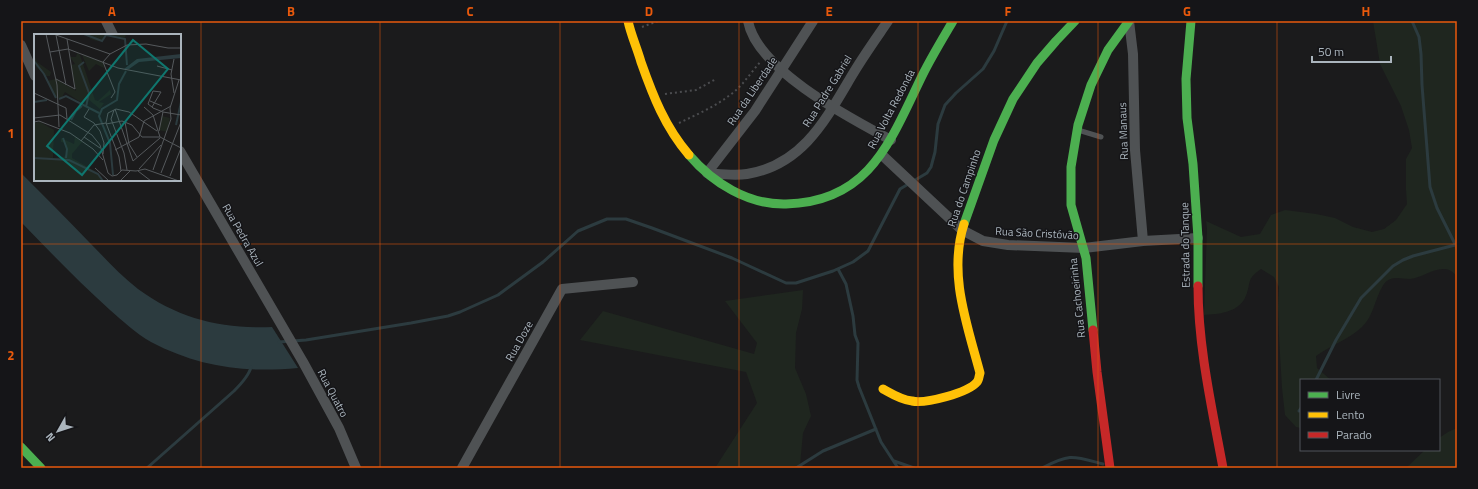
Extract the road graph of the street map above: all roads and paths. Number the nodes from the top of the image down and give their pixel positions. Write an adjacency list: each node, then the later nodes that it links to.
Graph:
1 (106, 21): 12 (street)
2 (628, 21): 11 (street, Rua Volta Redonda)
3 (658, 21): 11 (path)
4 (748, 21): 14 (street)
5 (813, 21): 15 (street, Rua da Liberdade)
6 (888, 21): 19 (street, Rua Padre Gabriel)
7 (953, 21): 23 (street, Rua Volta Redonda)
8 (1075, 21): 27 (street, Rua do Campinho)
9 (1129, 21): 21 (street, Rua Cachoeirinha); 29 (street, Rua Manaus)
10 (1190, 21): 28 (street, Estrada do Tanque)
11 (631, 32): 18 (street, Rua Volta Redonda)
12 (112, 34)
13 (21, 45): 16 (street)
14 (766, 54): 15 (street); 20 (path)
15 (782, 69): 19 (street); 26 (street, Rua da Liberdade)
16 (34, 74)
17 (716, 78): 18 (path)
18 (654, 96): 20 (street, Rua Volta Redonda)
19 (833, 107): 23 (street); 26 (street, Rua Padre Gabriel)
20 (669, 128): 26 (street, Rua Volta Redonda)
21 (1077, 129): 22 (lane); 30 (street, Rua Cachoeirinha)
22 (1102, 137)
23 (891, 140): 25 (street, Rua Volta Redonda)
24 (181, 153): 32 (street, Rua Pedra Azul)
25 (882, 155): 26 (street, Rua Volta Redonda); 27 (street, Rua São Cristóvão)
26 (708, 173)
27 (962, 230): 30 (street, Rua São Cristóvão); 33 (street, Rua do Campinho)
28 (1198, 238): 29 (street, Rua São Cristóvão); 39 (street, Estrada do Tanque)
29 (1143, 241): 30 (street, Rua São Cristóvão)
30 (1084, 248): 38 (street, Rua Cachoeirinha)
31 (633, 282): 37 (street, Rua Doze)
32 (286, 331): 36 (street, Rua Quatro)
33 (883, 389)
34 (21, 447): 35 (street)
35 (41, 468)
36 (356, 468)
37 (462, 468)
38 (1110, 468)
39 (1223, 468)

